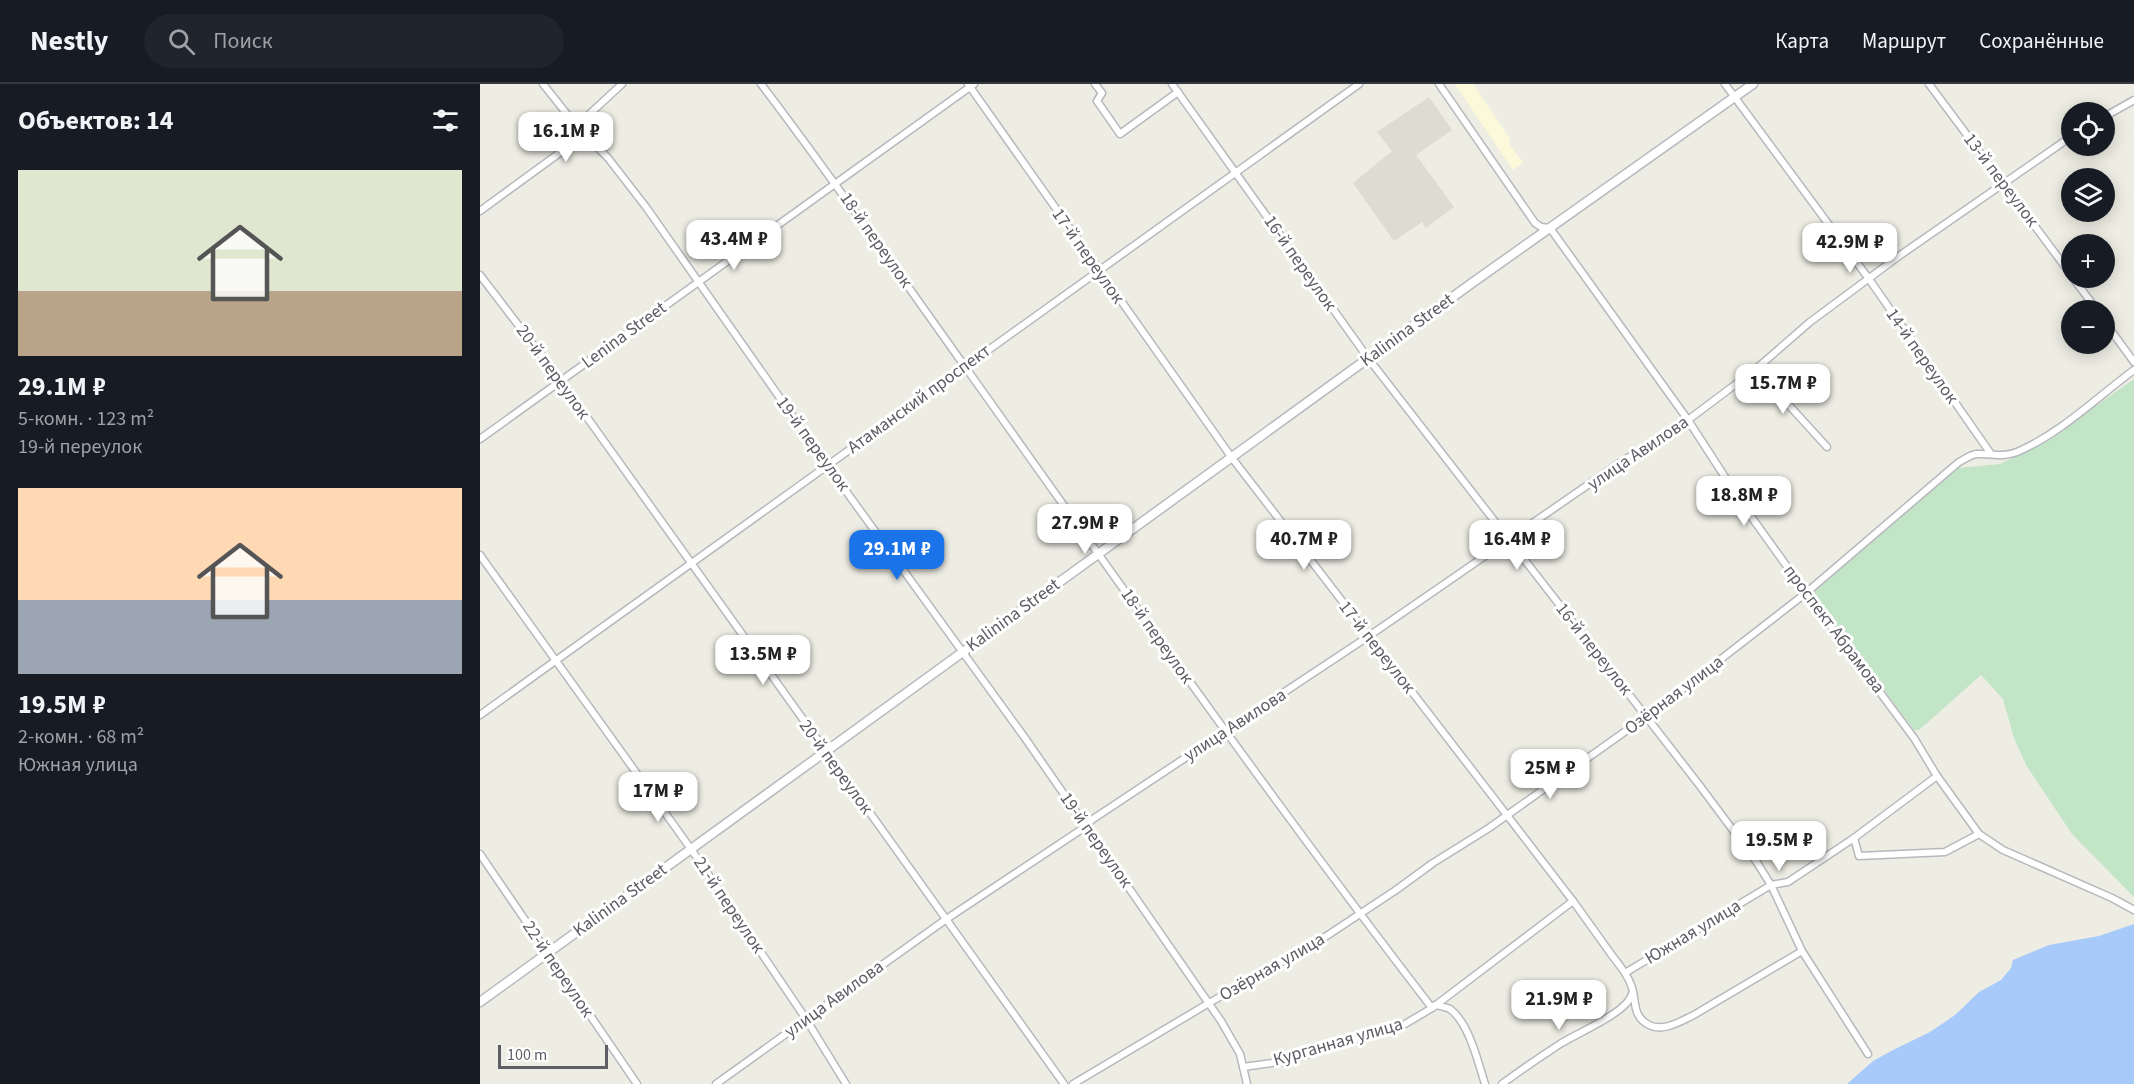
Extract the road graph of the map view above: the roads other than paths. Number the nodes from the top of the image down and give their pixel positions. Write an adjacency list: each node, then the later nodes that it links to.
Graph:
1 (543, 84): 16 (street, 19-й переулок)
2 (622, 84): 16 (street)
3 (761, 84): 19 (street, 18-й переулок)
4 (1095, 84): 12 (street)
5 (1172, 84): 12 (street, 16-й переулок)
6 (1359, 84): 18 (street, Атаманский проспект)
7 (1439, 84): 22 (street, проспект Абрамова)
8 (1725, 84): 13 (street, 14-й переулок)
9 (1753, 84): 13 (main road, Kalinina Street)
10 (1929, 84): 20 (street, 13-й переулок)
11 (971, 85): 19 (street, Lenina Street); 24 (street, 17-й переулок)
12 (1178, 92): 18 (street, 16-й переулок)
13 (1735, 97): 22 (main road, Kalinina Street); 26 (street, 14-й переулок)
14 (2134, 100): 15 (street)
15 (2115, 111)
16 (578, 128): 21 (street); 27 (street, 19-й переулок)
17 (2061, 144): 20 (street, улица Авилова)
18 (1236, 172): 24 (street, Атаманский проспект); 31 (street, 16-й переулок)
19 (836, 183): 27 (street, Lenina Street); 33 (street, 18-й переулок)
20 (2004, 183): 23 (street, 13-й переулок); 26 (street, улица Авилова)
21 (480, 210)
22 (1550, 228): 31 (main road, Kalinina Street); 37 (street, проспект Абрамова)
23 (2061, 262)
24 (1099, 271): 33 (street, Атаманский проспект); 41 (street, 17-й переулок)
25 (480, 276): 36 (street, 20-й переулок)
26 (1869, 279): 34 (street, улица Авилова); 40 (street, 14-й переулок)
27 (698, 282): 36 (street, Lenina Street); 42 (street, 19-й переулок)
28 (2080, 288): 29 (street, 13-й переулок)
29 (2089, 300)
30 (2115, 336): 32 (street)
31 (1368, 358): 41 (main road, Kalinina Street); 43 (street, 16-й переулок)
32 (2134, 362)
33 (964, 366): 42 (street, Атаманский проспект); 44 (street, 18-й переулок)
34 (1756, 369): 37 (street, улица Авилова); 39 (street)
35 (2134, 370): 40 (street, Озёрная улица)
36 (561, 381): 38 (street, Lenina Street); 46 (street, 20-й переулок)
37 (1688, 420): 43 (street, улица Авилова); 47 (street, проспект Абрамова)
38 (480, 439)
39 (1827, 447)
40 (1990, 454): 47 (street, Озёрная улица)
41 (1232, 458): 44 (main road, Kalinina Street); 48 (street, 17-й переулок)
42 (827, 465): 46 (street, Атаманский проспект); 49 (street, 19-й переулок)
43 (1509, 541): 48 (street, улица Авилова); 52 (street, 16-й переулок)
44 (1099, 554): 49 (main road, Kalinina Street); 53 (street, 18-й переулок)
45 (480, 555): 50 (street, 21-й переулок)
46 (690, 564): 50 (street, Атаманский проспект); 54 (street, 20-й переулок)
47 (1806, 593): 52 (street, Озёрная улица); 55 (street, проспект Абрамова)
48 (1369, 636): 53 (street, улица Авилова); 56 (street, 17-й переулок)
49 (963, 652): 54 (main road, Kalinina Street); 57 (street, 19-й переулок)
50 (556, 660): 51 (street, Атаманский проспект); 60 (street, 21-й переулок)
51 (480, 715)
52 (1646, 717): 56 (street, Озёрная улица); 62 (street, 16-й переулок)
53 (1226, 732): 57 (street, улица Авилова); 65 (street, 18-й переулок)
54 (825, 752): 60 (main road, Kalinina Street); 66 (street, 20-й переулок)
55 (1937, 776): 58 (street, проспект Абрамова); 59 (street, Южная улица)
56 (1507, 816): 63 (street, 17-й переулок); 65 (street, Озёрная улица)
57 (1085, 825): 66 (street, улица Авилова); 72 (street, 19-й переулок)
58 (1979, 834): 59 (street); 64 (street, проспект Абрамова)
59 (1854, 838): 62 (street, Южная улица)
60 (691, 849): 68 (main road, Kalinina Street); 74 (street, 21-й переулок)
61 (480, 854): 68 (street, 22-й переулок)
62 (1771, 885): 67 (street, 16-й переулок); 69 (street, Южная улица)
63 (1573, 901): 69 (street, 17-й переулок); 73 (street, Курганная улица)
64 (2134, 910)
65 (1359, 914): 72 (street, Озёрная улица); 73 (street, 18-й переулок)
66 (945, 920): 74 (street, улица Авилова); 80 (street, 20-й переулок)
67 (1802, 951): 70 (street, 17-й переулок); 75 (street, 16-й переулок)
68 (547, 953): 71 (main road, Kalinina Street); 77 (street, 22-й переулок)
69 (1625, 974): 70 (street, 17-й переулок)
70 (1632, 987): 84 (street, Южная улица)
71 (480, 1002)
72 (1209, 1003): 76 (street, 19-й переулок); 81 (street, Озёрная улица)
73 (1434, 1007): 76 (street, Курганная улица); 83 (street, 18-й переулок)
74 (806, 1019): 78 (street, улица Авилова); 79 (street, 21-й переулок)
75 (1868, 1054)
76 (1243, 1067): 82 (street, 19-й переулок)
77 (637, 1084)
78 (716, 1084)
79 (846, 1084)
80 (1064, 1084)
81 (1073, 1084)
82 (1247, 1084)
83 (1485, 1084)
84 (1502, 1084)

